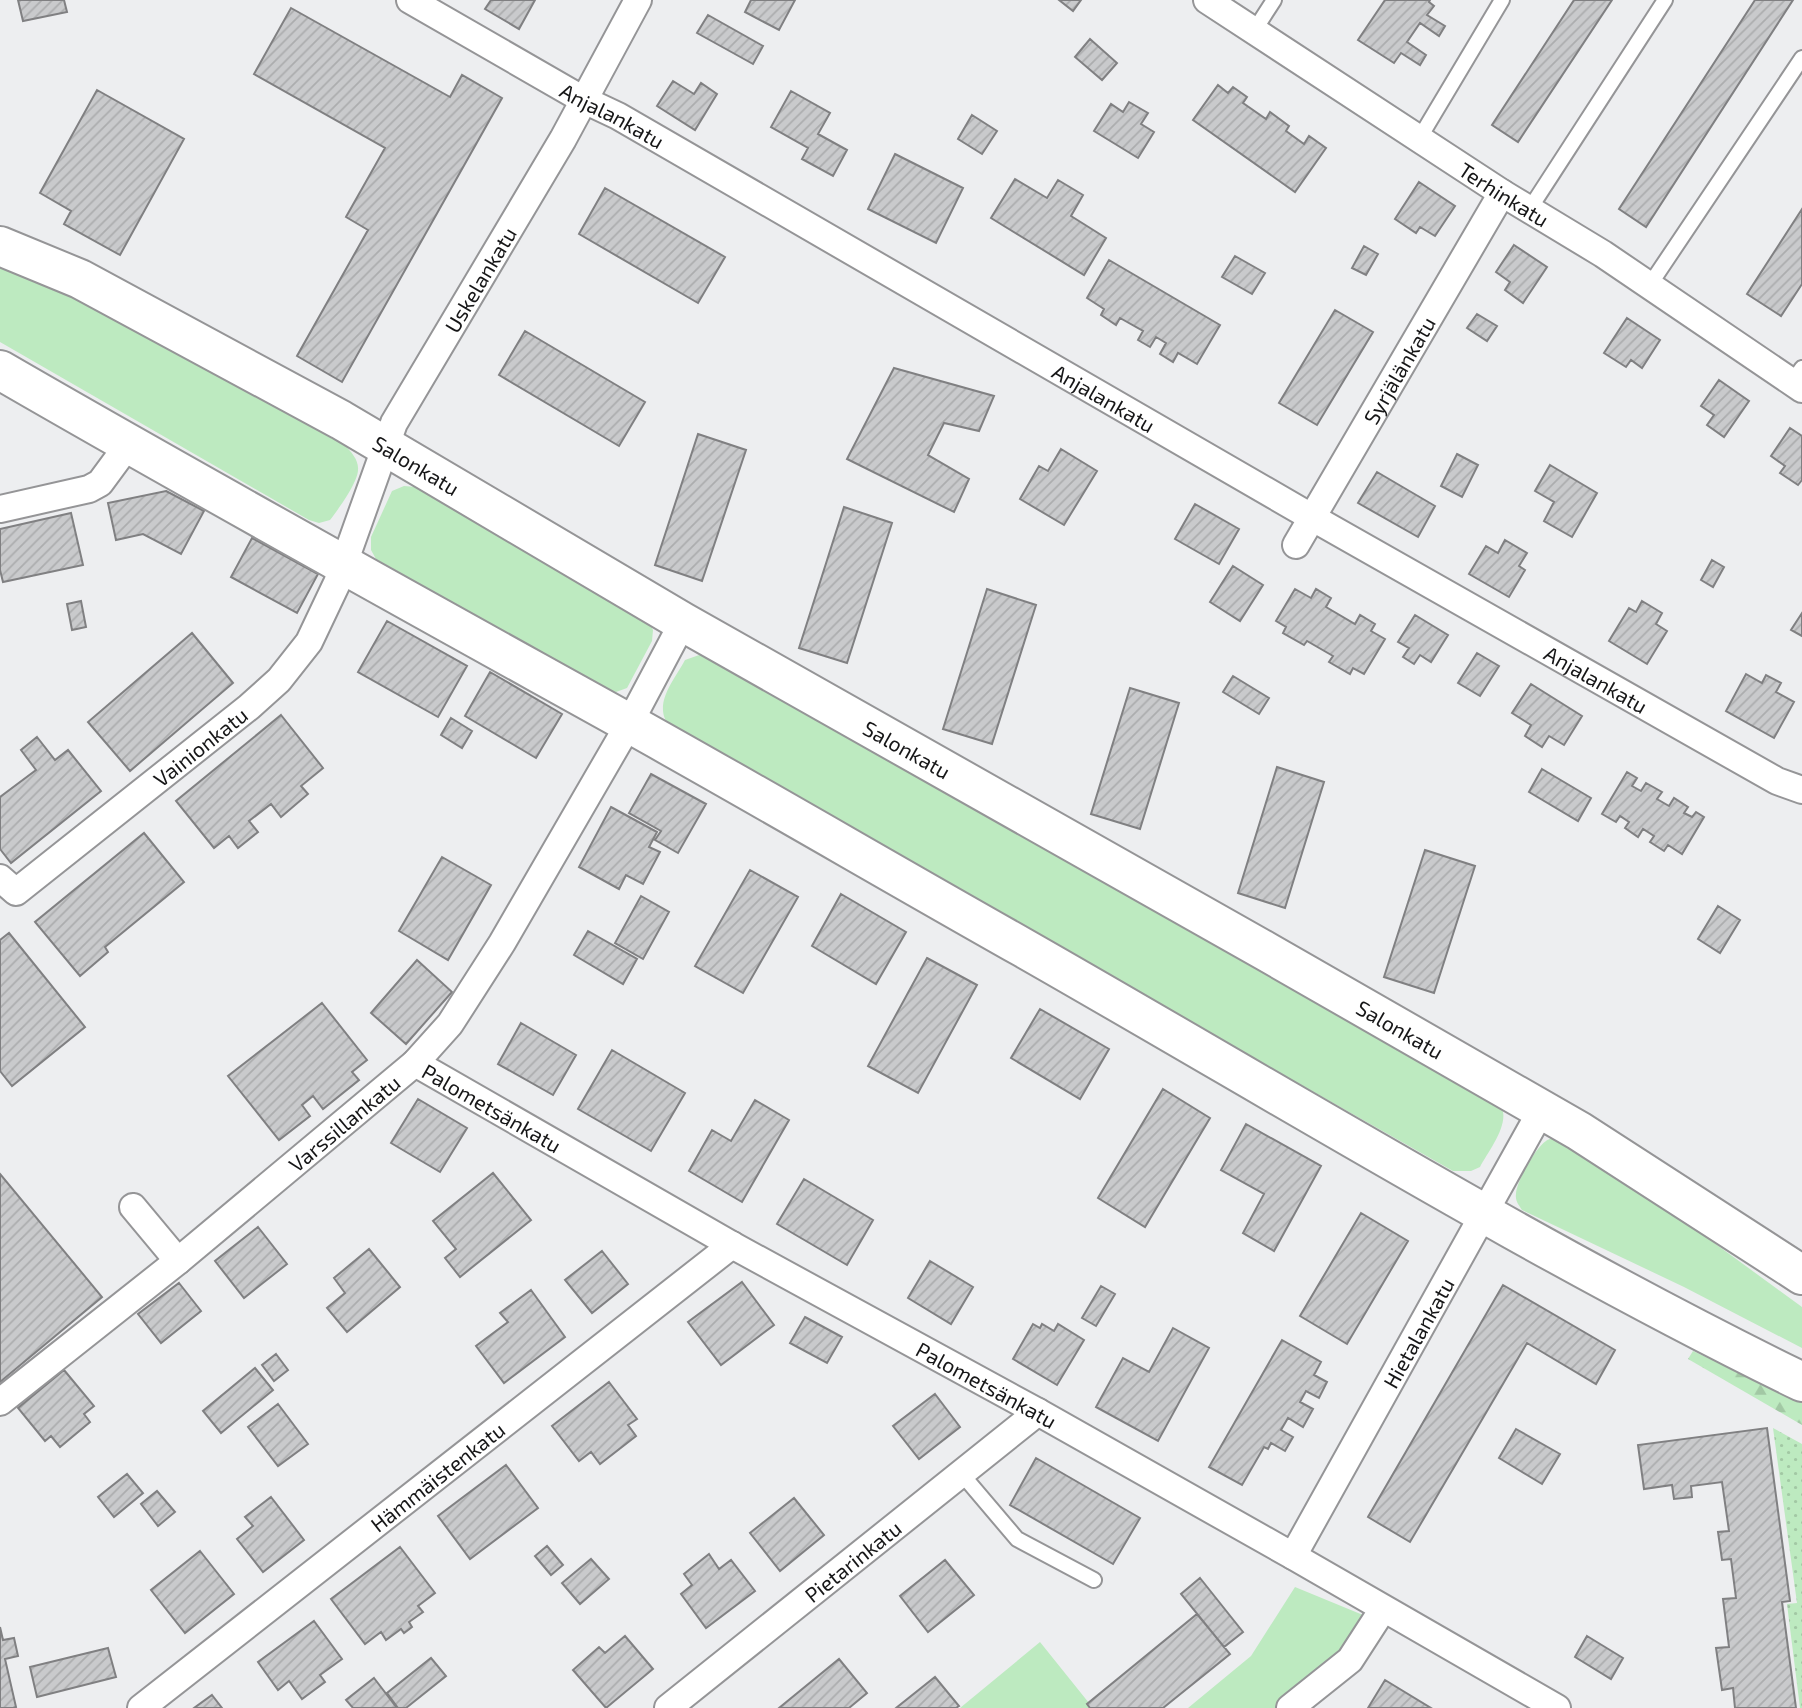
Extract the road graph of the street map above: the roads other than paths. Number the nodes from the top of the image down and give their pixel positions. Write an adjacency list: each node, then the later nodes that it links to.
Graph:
1 (410, 0): 9 (street, Anjalankatu)
2 (638, 0): 9 (street, Uskelankatu)
3 (1207, 0): 7 (street, Terhinkatu)
4 (1274, 0): 7 (lane)
5 (1502, 0): 10 (lane)
6 (1665, 0): 12 (lane)
7 (1254, 31): 10 (street, Terhinkatu)
8 (1802, 58): 14 (lane)
9 (582, 99): 18 (street, Uskelankatu); 20 (street, Anjalankatu)
10 (1419, 139): 11 (street, Terhinkatu)
11 (1502, 193): 12 (street, Terhinkatu); 20 (street, Syrjälänkatu)
12 (1529, 210): 14 (street, Terhinkatu)
13 (0, 246): 18 (main road, Salonkatu)
14 (1649, 286): 16 (street, Terhinkatu)
15 (0, 370): 17 (main road)
16 (1799, 380)
17 (128, 444): 19 (street); 22 (main road)
18 (384, 446): 22 (street, Uskelankatu); 23 (main road, Salonkatu)
19 (0, 509)
20 (1313, 518): 21 (street, Syrjälänkatu); 25 (street, Anjalankatu)
21 (1296, 545)
22 (342, 566): 24 (main road); 26 (street, Vainionkatu)
23 (683, 622): 24 (street, Varssillankatu); 28 (main road, Salonkatu)
24 (629, 724): 27 (street, Varssillankatu); 30 (main road)
25 (1802, 790)
26 (8, 885)
27 (415, 1063): 31 (street, Palometsänkatu); 32 (street, Varssillankatu)
28 (1541, 1111): 30 (street, Hietalankatu); 33 (main road, Salonkatu)
29 (133, 1207): 32 (street)
30 (1483, 1214): 34 (main road); 38 (street, Hietalankatu)
31 (732, 1245): 36 (street, Palometsänkatu); 41 (street, Hämmäistenkatu)
32 (178, 1261): 35 (street, Varssillankatu)
33 (1802, 1275)
34 (1802, 1382)
35 (0, 1402)
36 (1038, 1412): 37 (street, Pietarinkatu); 38 (street, Palometsänkatu)
37 (961, 1474): 39 (lane); 42 (street, Pietarinkatu)
38 (1293, 1556): 40 (street, Palometsänkatu)
39 (1094, 1580)
40 (1383, 1609): 43 (street); 44 (street, Palometsänkatu)
41 (141, 1708)
42 (668, 1708)
43 (1290, 1708)
44 (1557, 1708)

